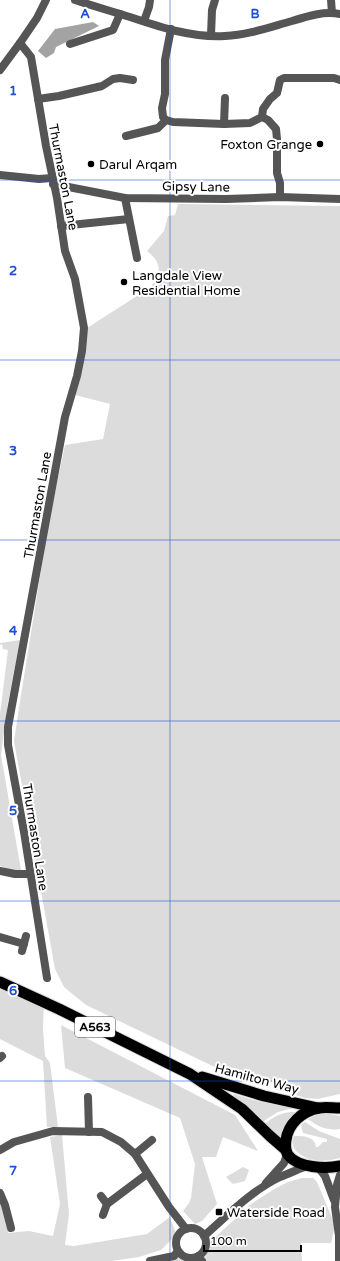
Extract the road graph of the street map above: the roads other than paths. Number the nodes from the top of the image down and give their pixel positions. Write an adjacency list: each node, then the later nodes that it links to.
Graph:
1 (46, 0): 12 (street)
2 (75, 0): 6 (street)
3 (150, 0): 9 (street)
4 (215, 0): 11 (street)
5 (331, 0): 7 (street)
6 (85, 2): 8 (street)
7 (336, 13): 11 (street)
8 (120, 14): 9 (street); 13 (street)
9 (144, 21): 10 (street)
10 (171, 29): 11 (street); 20 (street)
11 (211, 36)
12 (20, 44): 14 (street); 18 (street, Thurmaston Lane)
13 (70, 44)
14 (0, 70)
15 (133, 80): 18 (street)
16 (340, 80): 19 (street)
17 (225, 98): 21 (street)
18 (38, 99): 24 (street, Thurmaston Lane)
19 (262, 117): 21 (street); 25 (street)
20 (166, 120): 21 (street); 22 (street)
21 (224, 124)
22 (126, 136)
23 (0, 175): 24 (street, Gipsy Lane)
24 (53, 181): 26 (street, Gipsy Lane); 29 (street, Thurmaston Lane)
25 (280, 197): 26 (street, Gipsy Lane); 27 (street, Gipsy Lane)
26 (125, 198): 28 (street)
27 (340, 199)
28 (129, 219): 29 (street); 30 (street)
29 (62, 226): 32 (street, Thurmaston Lane)
30 (137, 258)
31 (0, 871): 32 (street)
32 (30, 874): 35 (street, Thurmaston Lane)
33 (0, 937): 34 (street)
34 (24, 944)
35 (47, 978)
36 (0, 982): 37 (highway, Hamilton Way / A563)
37 (190, 1074): 40 (highway, Hamilton Way / A563); 45 (highway, Hamilton Way / A563)
38 (88, 1097): 42 (street)
39 (340, 1100): 40 (highway)
40 (319, 1108): 41 (highway, A563); 45 (highway, A563)
41 (340, 1108)
42 (89, 1132): 44 (street); 46 (street)
43 (152, 1140): 46 (street)
44 (0, 1150)
45 (286, 1152): 47 (highway, A563); 51 (street)
46 (135, 1154): 49 (street)
47 (313, 1166): 48 (highway, A563); 51 (street); 55 (street)
48 (340, 1166)
49 (147, 1174): 54 (street); 58 (street)
50 (340, 1175): 55 (street)
51 (258, 1191): 59 (street)
52 (0, 1193): 57 (street)
53 (101, 1196): 54 (street)
54 (107, 1204): 56 (street)
55 (335, 1205): 63 (street)
56 (103, 1215)
57 (11, 1228)
58 (186, 1229): 59 (street); 60 (street)
59 (204, 1236): 61 (street)
60 (178, 1251): 61 (street); 62 (street)
61 (200, 1259)
62 (150, 1261)
63 (339, 1261)

